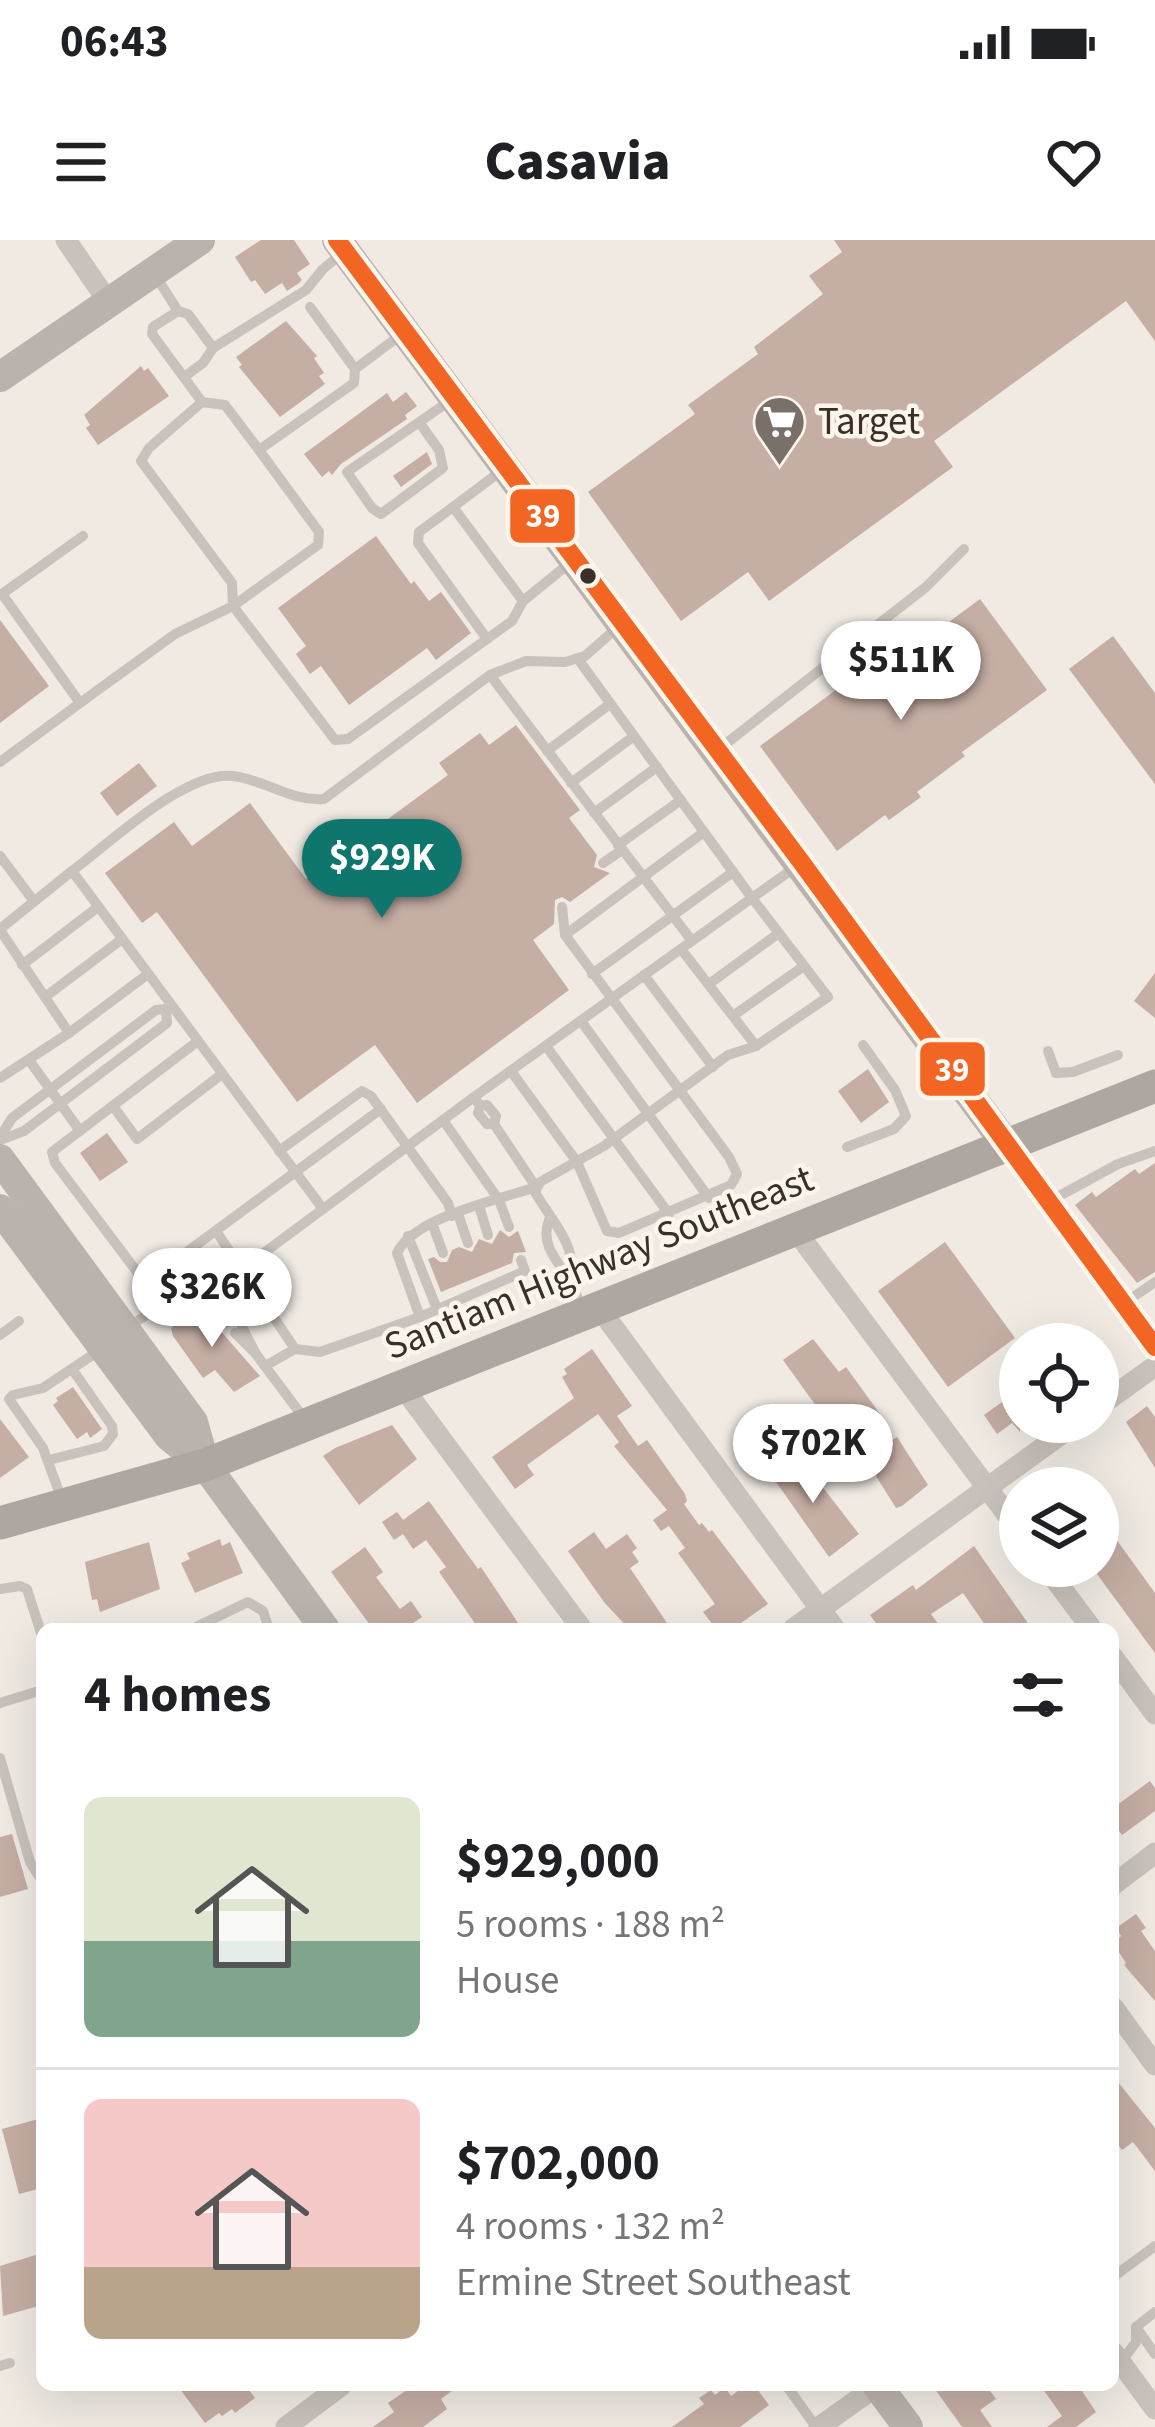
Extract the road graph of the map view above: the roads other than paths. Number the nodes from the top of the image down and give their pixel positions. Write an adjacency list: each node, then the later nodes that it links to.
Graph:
1 (66, 240): 5 (street)
2 (200, 240): 4 (street)
3 (341, 246): 8 (street); 9 (lane)
4 (154, 272): 5 (street); 7 (lane)
5 (109, 303): 11 (street)
6 (310, 307): 10 (lane)
7 (178, 311): 9 (lane); 12 (lane)
8 (405, 332): 10 (lane); 13 (street)
9 (213, 348): 12 (lane)
10 (355, 369): 16 (lane)
11 (0, 377)
12 (184, 377): 14 (lane)
13 (454, 398): 15 (lane); 17 (street)
14 (202, 402): 16 (lane); 24 (lane)
15 (419, 422): 15 (lane)
16 (259, 450): 24 (lane)
17 (506, 468): 18 (lane); 21 (street)
18 (453, 507): 23 (lane); 26 (lane)
19 (83, 536): 22 (lane)
20 (964, 549): 33 (lane)
21 (574, 560): 23 (lane); 25 (street)
22 (1, 593): 29 (lane)
23 (524, 601): 26 (lane)
24 (233, 606): 26 (lane); 29 (lane)
25 (621, 624): 27 (lane); 33 (street)
26 (487, 639)
27 (578, 658): 28 (lane); 30 (lane)
28 (490, 676): 32 (lane); 44 (lane)
29 (80, 703): 34 (lane)
30 (610, 704): 31 (lane); 32 (lane)
31 (634, 736): 35 (lane); 36 (lane)
32 (547, 751): 36 (lane)
33 (717, 751): 42 (street)
34 (0, 762)
35 (657, 767): 37 (lane); 38 (lane)
36 (571, 783): 38 (lane)
37 (681, 800): 39 (lane); 40 (lane)
38 (594, 813): 40 (lane)
39 (704, 832): 45 (lane); 46 (lane)
40 (620, 847): 43 (lane); 46 (lane)
41 (0, 856): 48 (lane)
42 (802, 862): 47 (lane); 92 (street)
43 (603, 863)
44 (72, 871): 48 (lane); 49 (lane)
45 (733, 872): 47 (lane); 51 (lane)
46 (643, 878): 51 (lane); 54 (lane)
47 (752, 898): 53 (lane); 56 (lane)
48 (33, 900): 52 (lane)
49 (98, 907): 55 (lane); 57 (lane)
50 (562, 908): 54 (lane)
51 (672, 915): 56 (lane); 60 (lane)
52 (0, 930): 57 (lane)
53 (779, 933): 58 (lane); 62 (lane)
54 (565, 935): 60 (lane)
55 (122, 940): 59 (lane); 63 (lane)
56 (687, 945): 61 (lane); 62 (lane)
57 (22, 964): 63 (lane)
58 (804, 966): 66 (lane); 72 (lane)
59 (148, 974): 65 (lane); 68 (lane)
60 (592, 974): 64 (lane)
61 (644, 975): 64 (lane); 76 (lane)
62 (710, 984): 66 (lane)
63 (45, 997): 68 (lane)
64 (610, 999): 67 (lane); 82 (lane)
65 (170, 1009): 69 (lane); 81 (lane); 84 (lane)
66 (734, 1015): 72 (lane)
67 (581, 1021): 71 (lane); 87 (lane)
68 (69, 1033): 75 (lane)
69 (197, 1041): 78 (lane); 85 (lane)
70 (863, 1045): 94 (lane)
71 (546, 1046): 77 (lane); 91 (lane)
72 (756, 1046): 76 (lane)
73 (1048, 1051): 74 (lane)
74 (1118, 1055)
75 (29, 1060): 79 (lane); 81 (lane)
76 (713, 1066): 82 (lane)
77 (511, 1071): 83 (lane); 98 (lane)
78 (222, 1074): 85 (lane); 95 (lane)
79 (0, 1078)
80 (1155, 1086): 92 (main road, Santiam Highway Southeast)
81 (51, 1090): 84 (lane); 90 (lane)
82 (680, 1090): 87 (lane); 102 (lane)
83 (477, 1102): 88 (lane); 101 (lane)
84 (61, 1103): 89 (lane); 90 (lane)
85 (113, 1106): 89 (lane)
86 (381, 1109): 93 (lane); 95 (lane); 99 (lane)
87 (648, 1114): 91 (lane); 102 (lane)
88 (443, 1120): 93 (lane); 103 (lane)
89 (80, 1131): 123 (lane)
90 (0, 1138)
91 (614, 1138): 98 (lane); 108 (lane)
92 (1006, 1144): 104 (street); 113 (main road, Santiam Highway Southeast)
93 (408, 1146): 107 (lane); 109 (lane)
94 (847, 1147)
95 (279, 1151): 99 (lane)
96 (1155, 1151): 104 (lane)
97 (0, 1159): 117 (street)
98 (578, 1162): 101 (lane); 108 (lane)
99 (295, 1172): 107 (lane); 112 (lane)
100 (0, 1181): 117 (street)
101 (536, 1186): 103 (lane); 128 (lane)
102 (709, 1198): 108 (lane)
103 (499, 1199): 105 (lane); 111 (lane)
104 (1048, 1202): 125 (street)
105 (479, 1206): 109 (lane); 114 (lane)
106 (0, 1209): 132 (street)
107 (322, 1209): 121 (lane)
108 (669, 1214)
109 (455, 1215): 110 (lane); 116 (lane)
110 (432, 1223): 115 (lane); 118 (lane)
111 (509, 1227)
112 (216, 1231): 119 (lane); 121 (lane)
113 (796, 1231): 128 (main road, Santiam Highway Southeast); 145 (street)
114 (488, 1235)
115 (408, 1236): 127 (lane); 129 (lane)
116 (468, 1244)
117 (64, 1246): 132 (street)
118 (443, 1253)
119 (184, 1254): 122 (lane); 123 (lane)
120 (521, 1260): 127 (lane)
121 (242, 1269): 134 (lane)
122 (201, 1277): 126 (lane); 135 (lane)
123 (146, 1282): 126 (lane)
124 (1155, 1282): 125 (lane)
125 (1123, 1304): 133 (street)
126 (162, 1305): 132 (lane)
127 (437, 1309): 129 (lane)
128 (592, 1312): 138 (main road, Santiam Highway Southeast); 151 (street)
129 (420, 1317): 134 (lane)
130 (19, 1321): 131 (lane)
131 (0, 1335)
132 (115, 1338): 137 (lane); 144 (street)
133 (1155, 1348)
134 (295, 1349): 135 (lane)
135 (266, 1366): 141 (lane)
136 (1155, 1366): 139 (street)
137 (72, 1369): 140 (lane); 143 (lane)
138 (402, 1386): 141 (main road, Santiam Highway Southeast); 156 (street)
139 (1119, 1392)
140 (4, 1400): 143 (lane)
141 (308, 1424): 144 (main road, Santiam Highway Southeast)
142 (1049, 1443): 145 (street)
143 (49, 1460): 147 (lane)
144 (205, 1465): 147 (main road, Santiam Highway Southeast); 155 (street)
145 (987, 1488): 146 (street); 151 (street)
146 (999, 1504)
147 (62, 1505): 148 (main road, Santiam Highway Southeast)
148 (0, 1523)
149 (1061, 1587): 159 (street)
150 (0, 1589): 152 (lane)
151 (821, 1609): 157 (street); 158 (street)
152 (38, 1623)
153 (204, 1623): 154 (lane)
154 (267, 1623)
155 (321, 1623)
156 (577, 1623)
157 (801, 1623)
158 (832, 1623)
159 (1088, 1623)
160 (1119, 1665): 163 (street)
161 (36, 1692): 162 (lane)
162 (0, 1702)
163 (1155, 1714)
164 (0, 1758): 166 (lane)
165 (1155, 1853): 167 (street)
166 (36, 1872)
167 (1119, 1880)
168 (1119, 2015): 169 (street)
169 (1155, 2065)
170 (1155, 2246): 171 (lane)
171 (1119, 2273)
172 (1155, 2312): 173 (lane)
173 (1136, 2327): 174 (lane); 175 (lane)
174 (1155, 2354)
175 (1119, 2355)
176 (1119, 2360): 181 (street)
177 (334, 2391): 182 (street)
178 (791, 2391): 183 (lane)
179 (869, 2391): 183 (street)
180 (881, 2391): 184 (street)
181 (1155, 2409)
182 (286, 2427)
183 (818, 2427)
184 (908, 2427)

